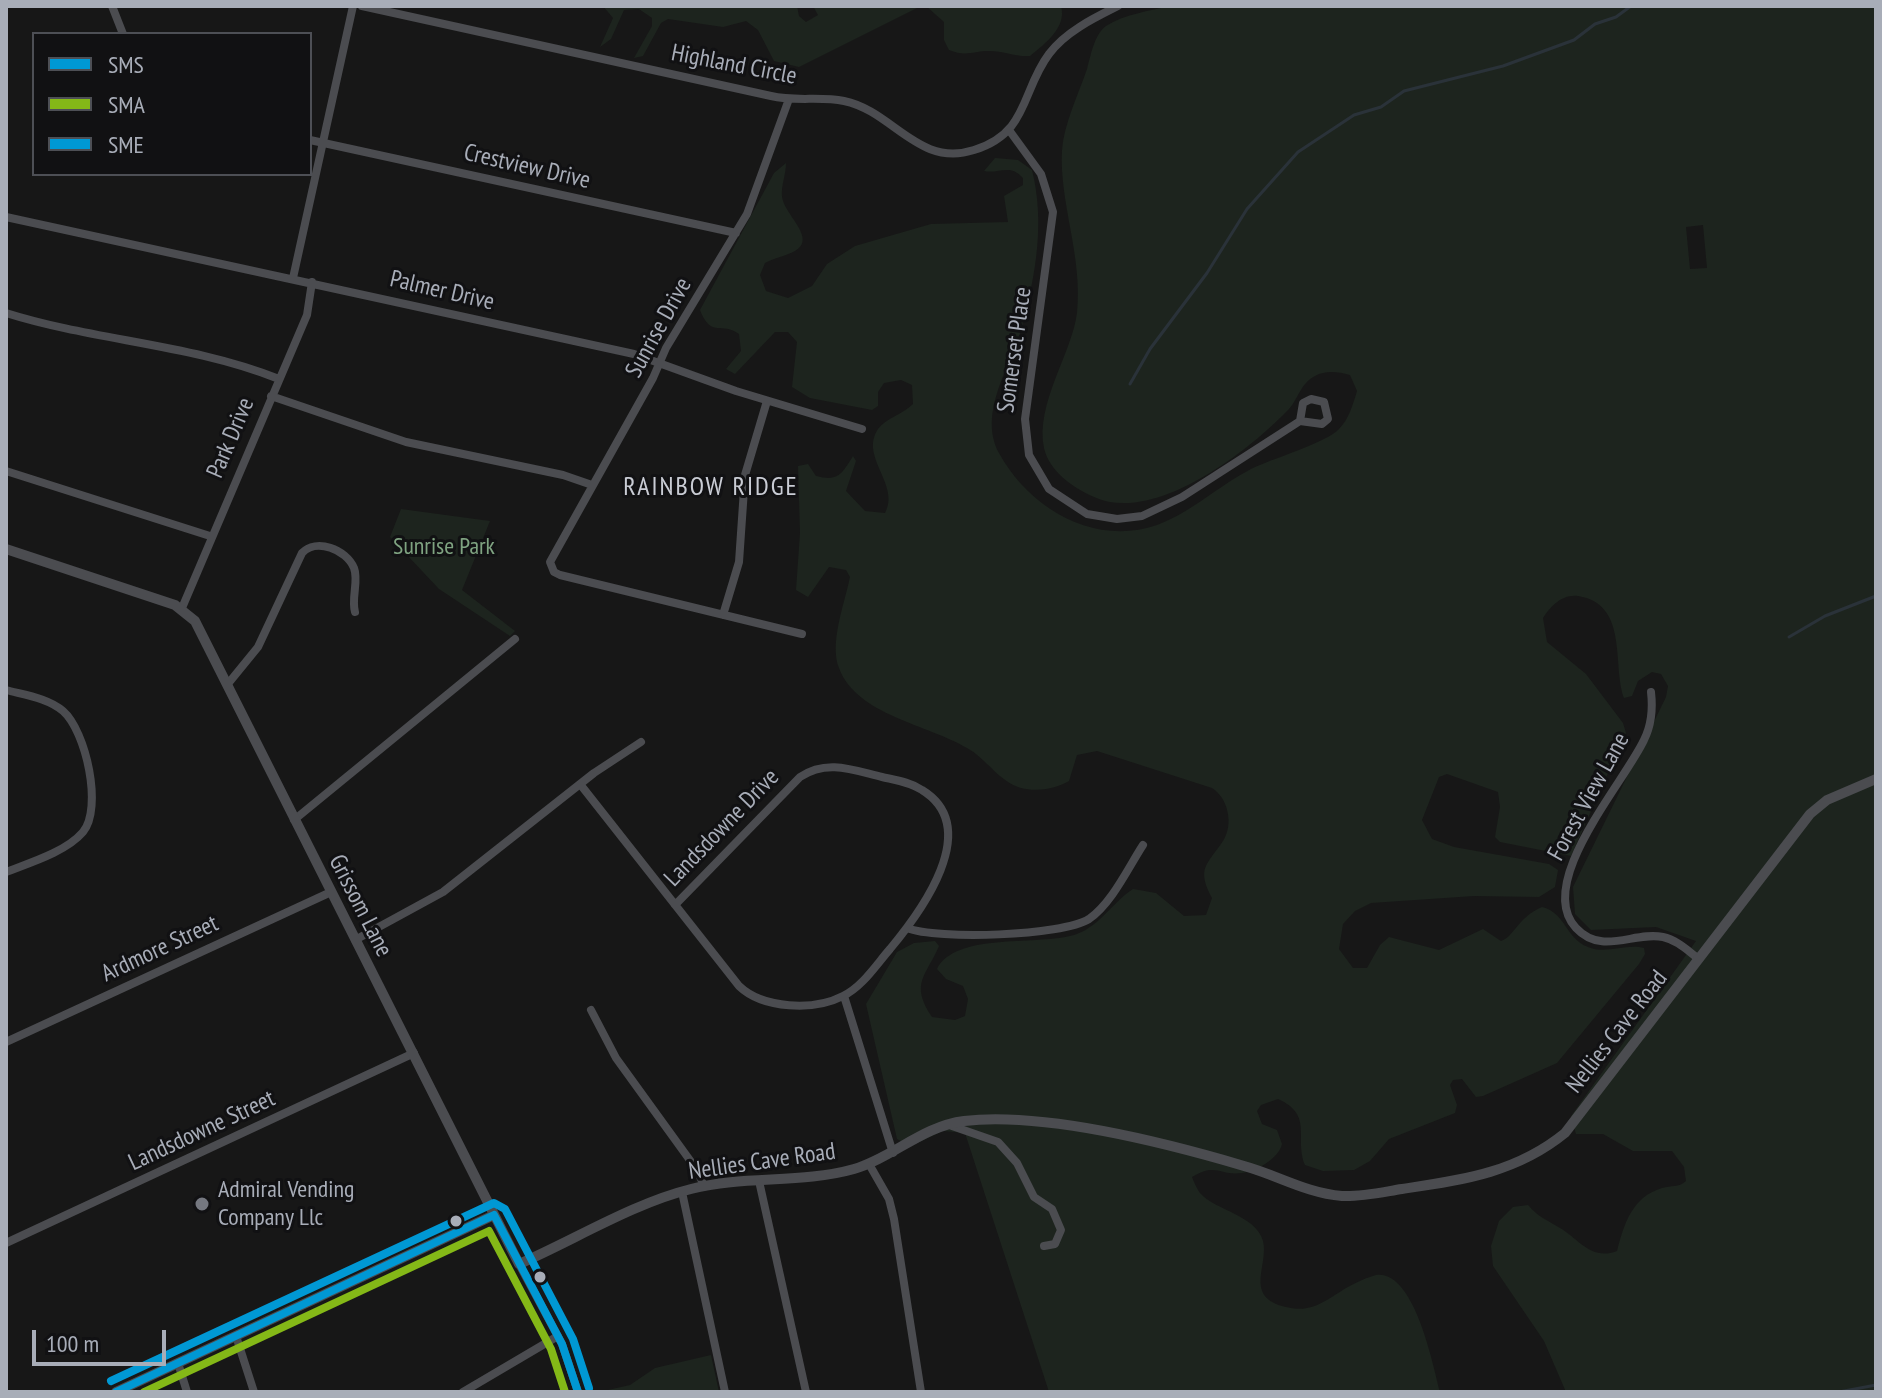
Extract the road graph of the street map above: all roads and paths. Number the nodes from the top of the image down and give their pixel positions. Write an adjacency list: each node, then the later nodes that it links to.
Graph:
1 (112, 6): 5 (street)
2 (353, 6): 9 (street)
3 (362, 6): 6 (street, Highland Circle)
4 (1118, 6): 7 (street, Highland Circle)
5 (122, 32)
6 (789, 99): 7 (street, Highland Circle); 11 (street, Sunrise Drive)
7 (1009, 130): 19 (street, Somerset Place)
8 (312, 140): 9 (street, Crestview Drive)
9 (323, 143): 11 (street, Crestview Drive); 12 (street)
10 (6, 217): 12 (street, Palmer Drive)
11 (736, 233): 15 (street, Sunrise Drive)
12 (293, 278): 13 (street, Palmer Drive)
13 (312, 282): 15 (street, Palmer Drive); 16 (street, Park Drive)
14 (6, 313): 16 (street)
15 (660, 362): 18 (street, Palmer Drive); 22 (street, Sunrise Drive)
16 (279, 379): 17 (street, Park Drive)
17 (271, 396): 22 (street); 23 (street, Park Drive)
18 (767, 401): 20 (street, Palmer Drive); 27 (street)
19 (1300, 421)
20 (862, 429)
21 (6, 471): 23 (street)
22 (592, 485): 27 (street, Sunrise Drive)
23 (210, 536): 25 (street, Park Drive)
24 (6, 549): 25 (street)
25 (182, 608): 30 (street, Grissom Lane)
26 (355, 612): 30 (street)
27 (723, 615): 28 (street)
28 (802, 634)
29 (515, 639): 36 (street)
30 (227, 685): 36 (street, Grissom Lane)
31 (6, 690): 38 (street)
32 (1651, 692): 43 (street, Forest View Lane)
33 (641, 742): 35 (street)
34 (1876, 779): 43 (street, Nellies Cave Road)
35 (580, 784): 40 (street); 42 (street)
36 (294, 820): 39 (street, Grissom Lane)
37 (1143, 845): 41 (street)
38 (6, 872)
39 (331, 892): 42 (street, Grissom Lane); 46 (street, Ardmore Street)
40 (675, 905): 41 (street, Landsdowne Drive); 44 (street)
41 (907, 928): 44 (street)
42 (355, 940): 47 (street, Grissom Lane)
43 (1699, 959): 48 (street, Nellies Cave Road)
44 (844, 996): 49 (street)
45 (591, 1010): 52 (street)
46 (6, 1042)
47 (414, 1053): 54 (street, Grissom Lane); 55 (street, Landsdowne Street)
48 (947, 1125): 49 (street, Nellies Cave Road); 56 (street)
49 (893, 1153): 50 (street, Nellies Cave Road)
50 (869, 1164): 51 (street, Nellies Cave Road); 68 (street)
51 (759, 1181): 52 (street, Nellies Cave Road); 67 (street)
52 (704, 1186): 53 (street, Nellies Cave Road)
53 (682, 1192): 57 (street, Nellies Cave Road); 66 (street)
54 (494, 1215): 57 (street, Grissom Lane); 58 (street)
55 (6, 1243)
56 (1044, 1246)
57 (519, 1264): 59 (street, Grissom Lane)
58 (236, 1336): 60 (street); 63 (street)
59 (558, 1336): 64 (street); 65 (street, Grissom Lane)
60 (178, 1363): 61 (street); 62 (street)
61 (116, 1392)
62 (187, 1392)
63 (254, 1392)
64 (463, 1392)
65 (578, 1392)
66 (725, 1392)
67 (806, 1392)
68 (921, 1392)

